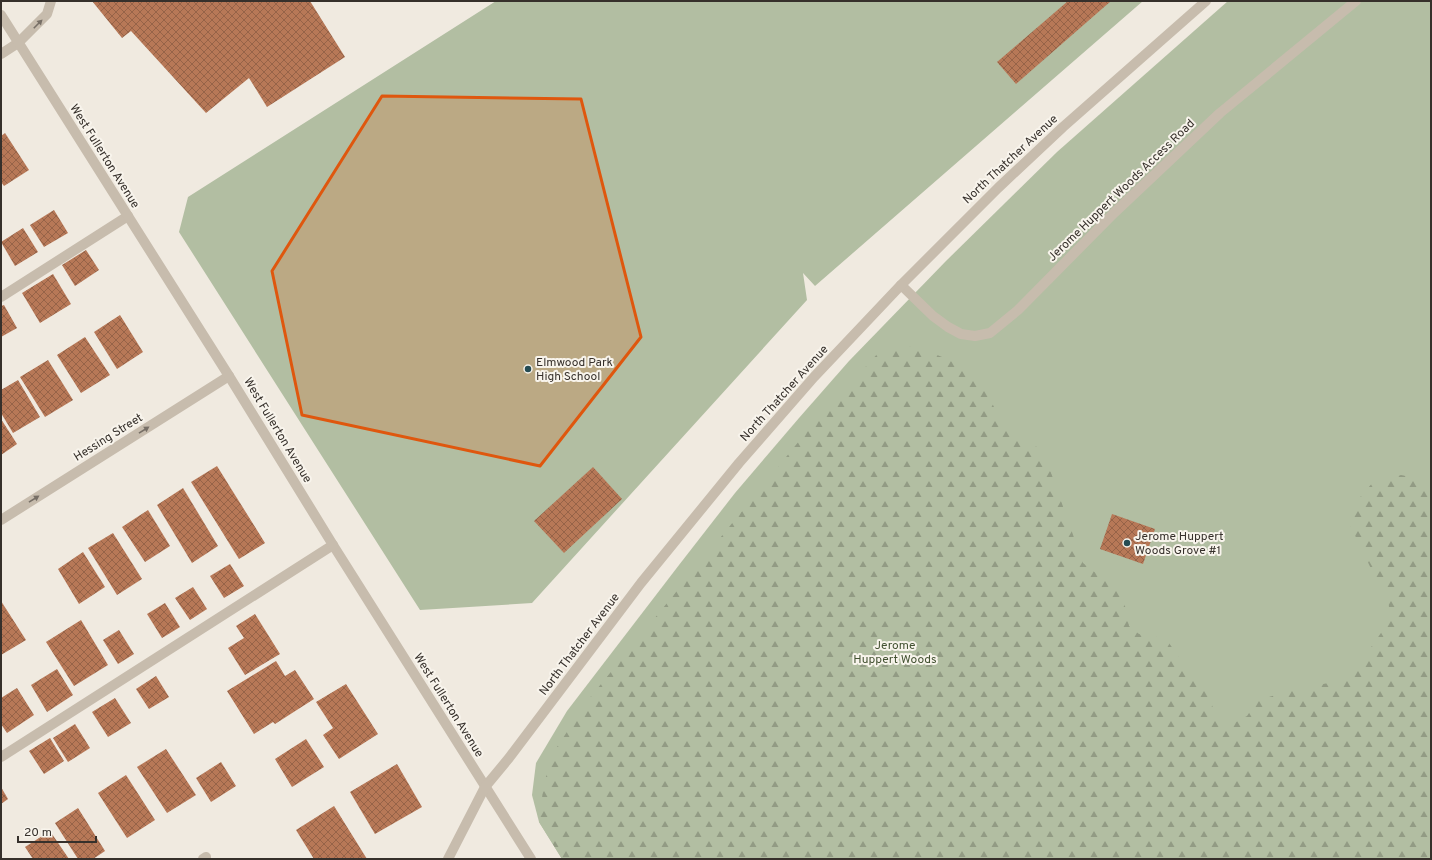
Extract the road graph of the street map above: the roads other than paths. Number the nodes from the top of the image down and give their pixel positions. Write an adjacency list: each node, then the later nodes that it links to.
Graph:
1 (51, 1): 5 (street, one-way to 1)
2 (1206, 1): 8 (street, North Thatcher Avenue)
3 (1356, 1): 8 (street, Jerome Huppert Woods Access Road)
4 (1, 15): 5 (street, West Fullerton Avenue)
5 (18, 43): 6 (street); 7 (street, West Fullerton Avenue)
6 (1, 54)
7 (128, 216): 9 (street); 10 (street, West Fullerton Avenue)
8 (901, 285): 14 (street, North Thatcher Avenue)
9 (1, 297)
10 (229, 376): 11 (street, Hessing Street, one-way to 10); 12 (street, West Fullerton Avenue)
11 (1, 520)
12 (333, 545): 13 (street); 14 (street, West Fullerton Avenue)
13 (1, 757)
14 (485, 787): 15 (street, North Thatcher Avenue); 16 (street, West Fullerton Avenue)
15 (448, 859)
16 (531, 859)

